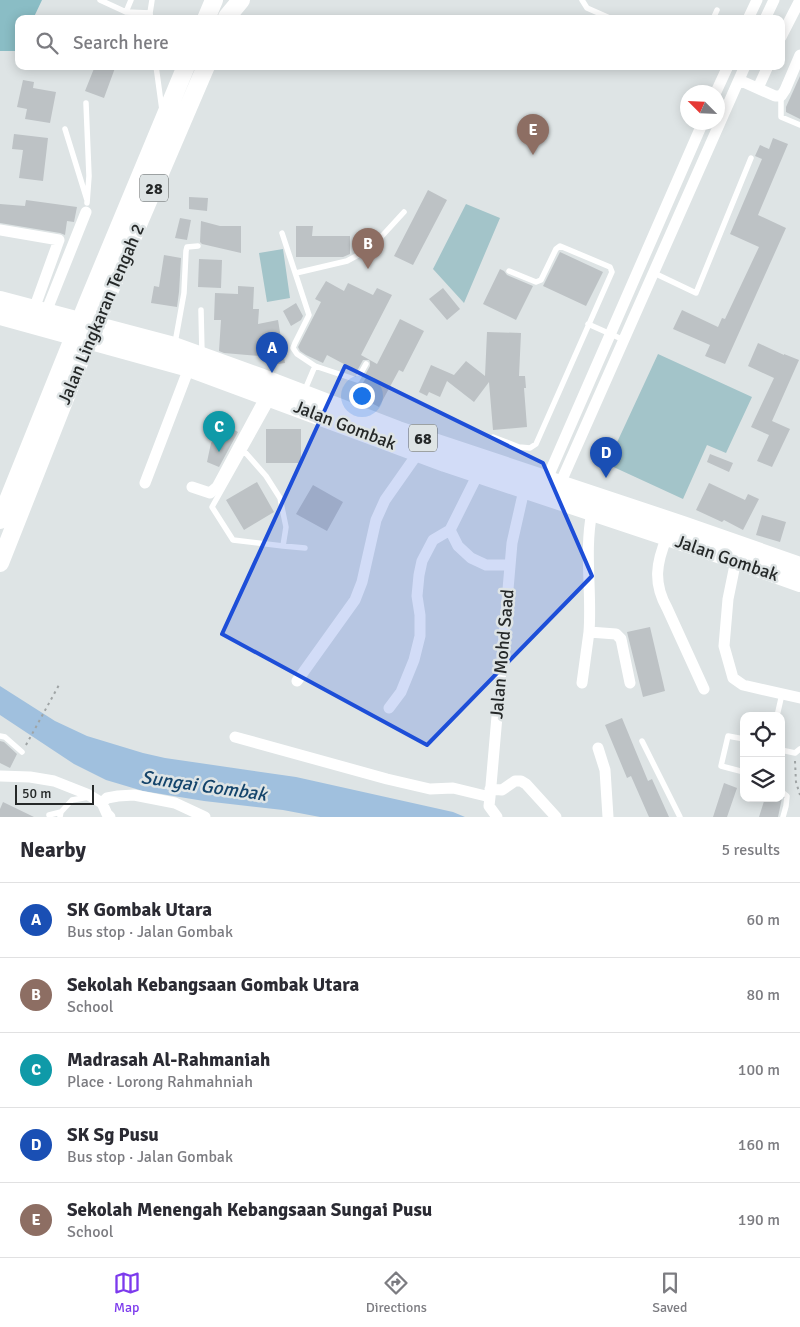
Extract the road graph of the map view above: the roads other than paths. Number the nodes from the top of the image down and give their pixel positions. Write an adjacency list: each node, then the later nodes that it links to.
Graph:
1 (100, 0): 12 (lane)
2 (131, 0): 12 (lane)
3 (152, 0): 14 (lane)
4 (214, 0): 15 (main road)
5 (234, 0): 16 (main road)
6 (241, 0): 17 (main road)
7 (582, 0): 18 (lane)
8 (757, 0): 20 (street)
9 (774, 0): 21 (street)
10 (800, 0): 22 (street)
11 (717, 10): 19 (lane)
12 (126, 12): 13 (lane)
13 (144, 15)
14 (150, 15)
15 (208, 15)
16 (228, 15)
17 (229, 15)
18 (603, 15)
19 (715, 15)
20 (750, 15)
21 (768, 15)
22 (785, 29)
23 (800, 55): 33 (street)
24 (157, 70): 35 (lane)
25 (184, 70): 35 (main road, Jalan Lingkaran Tengah 2 / 28)
26 (204, 70): 51 (main road, Jalan Lingkaran Tengah 2 / 28)
27 (726, 70): 31 (street)
28 (743, 70): 30 (street)
29 (766, 70): 32 (street)
30 (739, 80): 32 (street); 40 (street)
31 (719, 85)
32 (758, 88): 33 (street)
33 (781, 96): 36 (lane)
34 (86, 103): 42 (lane)
35 (164, 119): 51 (main road, Jalan Lingkaran Tengah 2 / 28)
36 (800, 125)
37 (65, 129): 42 (lane)
38 (700, 130): 39 (street)
39 (692, 148): 40 (street); 56 (street)
40 (706, 154): 49 (street)
41 (751, 158): 49 (lane)
42 (87, 207): 52 (street)
43 (404, 212): 48 (lane)
44 (0, 230): 52 (street)
45 (282, 233): 48 (lane)
46 (198, 246): 58 (lane)
47 (509, 271): 55 (lane)
48 (296, 273): 62 (lane)
49 (654, 273): 57 (street)
50 (0, 300): 52 (main road, Jalan Gombak / 68)
51 (94, 307): 59 (main road, Jalan Lingkaran Tengah 2 / 28)
52 (40, 310): 58 (main road, Jalan Gombak / 68)
53 (201, 310): 60 (lane)
54 (0, 316): 60 (main road, Jalan Gombak / 68)
55 (588, 324): 56 (lane); 65 (lane)
56 (610, 334): 57 (lane); 69 (street)
57 (624, 340): 69 (street)
58 (174, 346): 60 (main road, Jalan Gombak / 68)
59 (75, 353): 74 (main road, Jalan Lingkaran Tengah 2 / 28); 80 (main road, Jalan Lingkaran Tengah 2 / 28)
60 (195, 362): 63 (main road, Jalan Gombak / 68); 64 (main road, Jalan Gombak / 68); 70 (street)
61 (366, 364): 62 (lane)
62 (316, 366): 63 (lane)
63 (303, 393): 69 (main road, Jalan Gombak / 68)
64 (269, 397): 66 (lane); 67 (main road, Jalan Gombak / 68); 71 (street)
65 (493, 437)
66 (244, 451): 77 (lane); 77 (lane)
67 (418, 453): 68 (main road, Jalan Gombak / 68); 85 (street)
68 (478, 474): 72 (main road, Jalan Gombak / 68); 75 (street)
69 (554, 481): 82 (main road, Jalan Gombak / 68)
70 (145, 484)
71 (192, 487)
72 (524, 490): 73 (main road, Jalan Gombak / 68); 81 (street, Jalan Mohd Saad)
73 (592, 512): 76 (main road, Jalan Gombak / 68); 84 (street)
74 (0, 520)
75 (450, 530): 81 (street); 91 (street)
76 (667, 537): 79 (main road, Jalan Gombak / 68); 88 (street)
77 (283, 546): 78 (lane)
78 (305, 548)
79 (736, 560): 83 (main road, Jalan Gombak / 68); 89 (street)
80 (0, 563)
81 (510, 565): 101 (street, Jalan Mohd Saad)
82 (800, 566)
83 (800, 583)
84 (589, 632): 86 (street); 87 (street)
85 (297, 681)
86 (582, 683)
87 (630, 683)
88 (704, 689)
89 (782, 694): 90 (street); 92 (lane)
90 (800, 698)
91 (390, 708)
92 (778, 712)
93 (0, 736): 98 (lane)
94 (235, 737): 101 (street)
95 (740, 738): 99 (lane)
96 (642, 741): 112 (lane)
97 (598, 748): 111 (street)
98 (22, 752)
99 (740, 771)
100 (0, 776): 103 (street)
101 (490, 793): 109 (street, Jalan Mohd Saad); 110 (street)
102 (785, 794): 113 (lane)
103 (89, 797): 104 (street); 105 (lane)
104 (102, 803): 107 (street); 108 (street)
105 (60, 814): 106 (lane)
106 (49, 815)
107 (110, 817)
108 (205, 817)
109 (497, 817)
110 (556, 817)
111 (608, 817)
112 (680, 817)
113 (783, 817)

